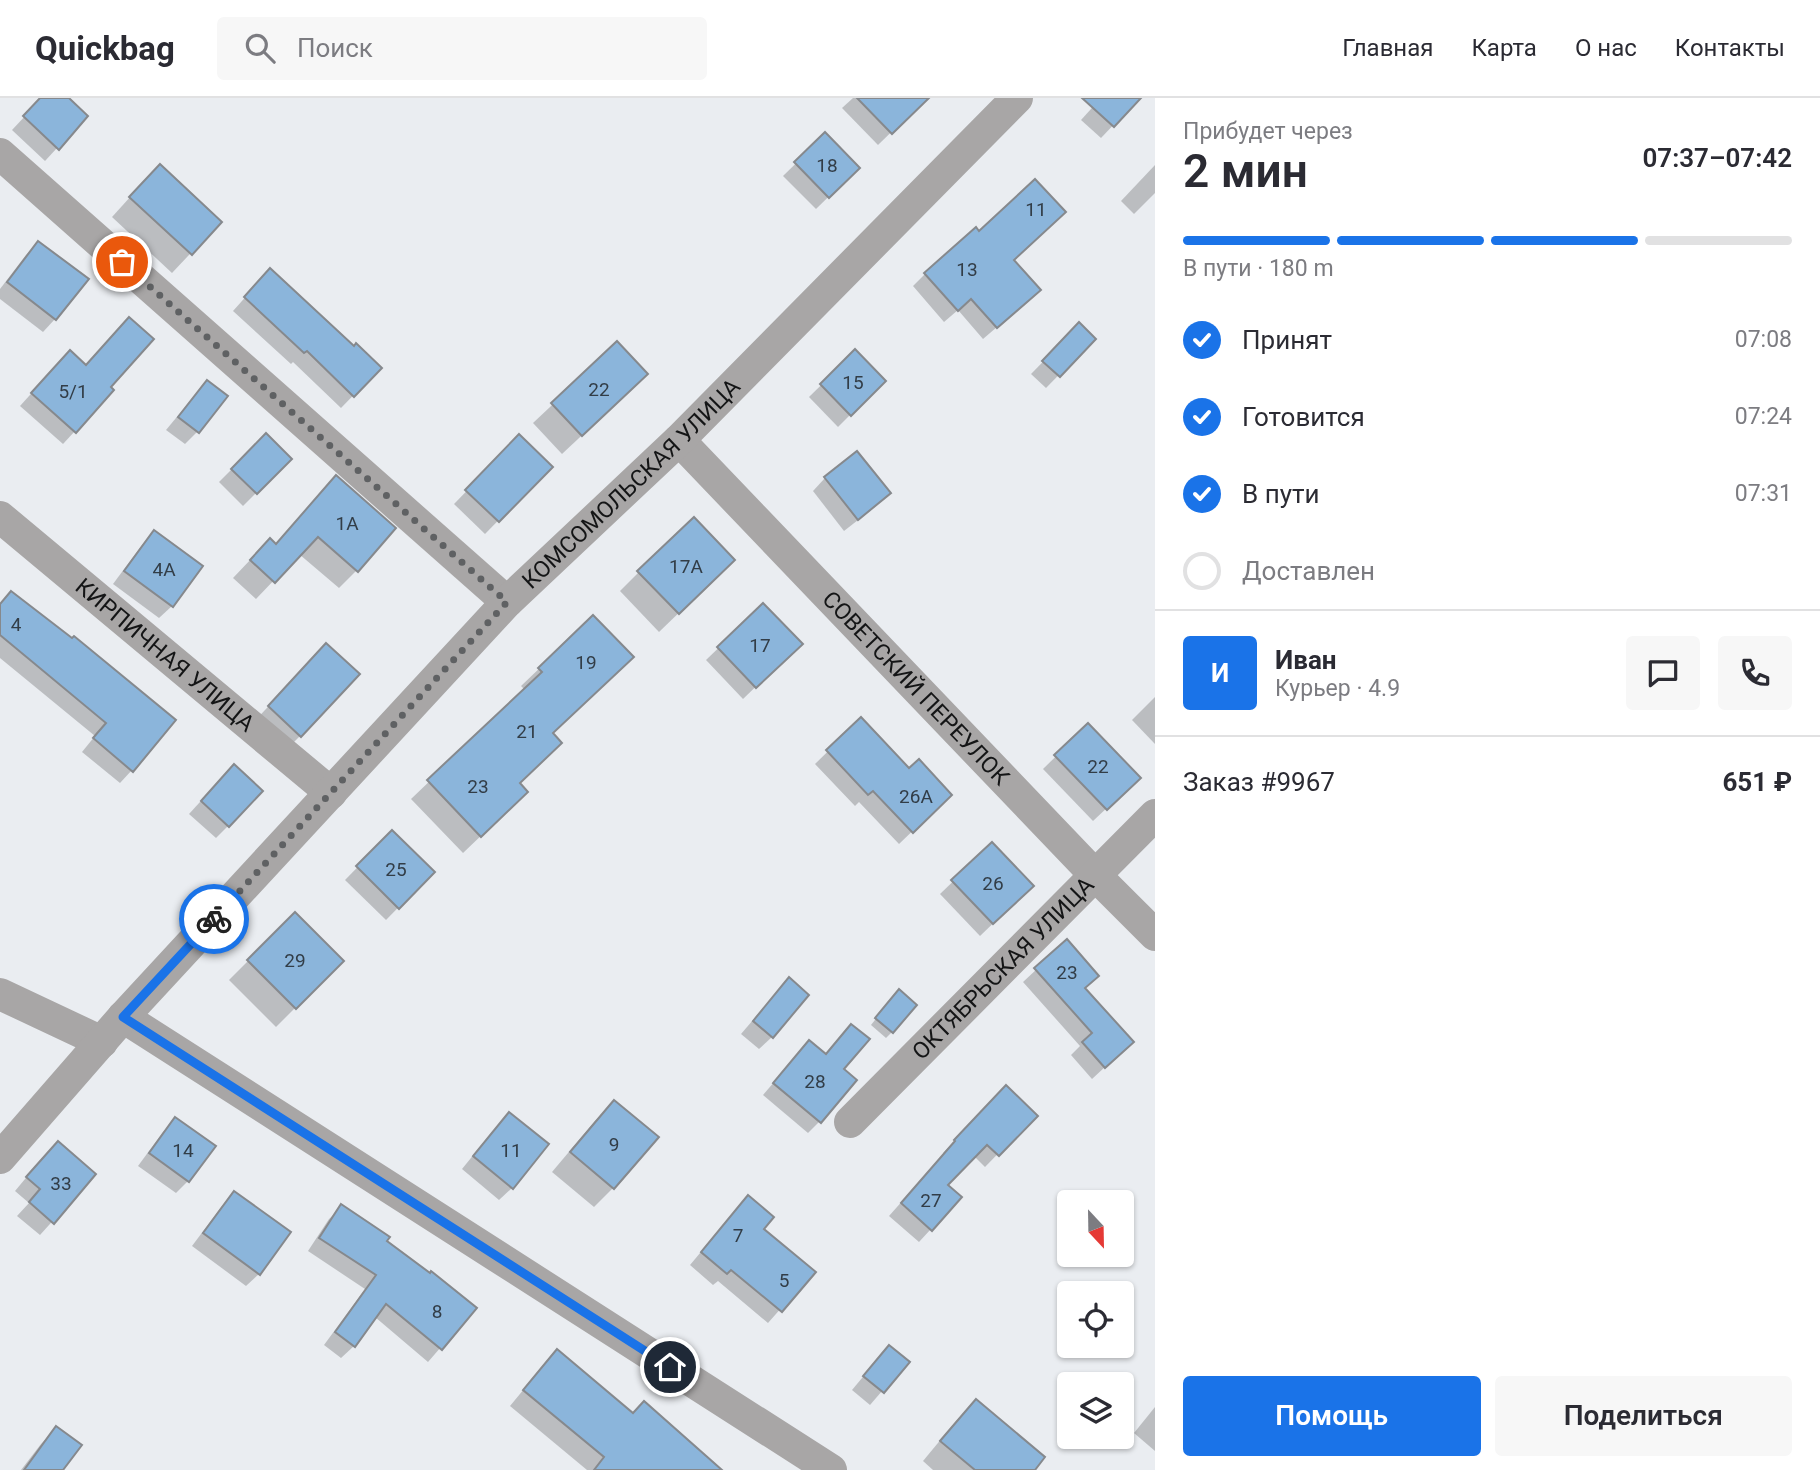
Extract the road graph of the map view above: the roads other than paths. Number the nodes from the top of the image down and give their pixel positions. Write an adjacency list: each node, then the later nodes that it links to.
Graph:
1 (1017, 98): 3 (street, КОМСОМОЛЬСКАЯ УЛИЦА)
2 (0, 155): 5 (street)
3 (679, 440): 5 (street, КОМСОМОЛЬСКАЯ УЛИЦА); 8 (street, СОВЕТСКИЙ ПЕРЕУЛОК)
4 (0, 517): 6 (street, КИРПИЧНАЯ УЛИЦА)
5 (507, 602): 6 (street, КОМСОМОЛЬСКАЯ УЛИЦА)
6 (331, 793): 11 (street, КОМСОМОЛЬСКАЯ УЛИЦА)
7 (1155, 815): 8 (street, ОКТЯБРЬСКАЯ УЛИЦА)
8 (1096, 876): 9 (street, СОВЕТСКИЙ ПЕРЕУЛОК); 13 (street, ОКТЯБРЬСКАЯ УЛИЦА)
9 (1155, 935)
10 (0, 994): 12 (street)
11 (123, 1017): 12 (street, КОМСОМОЛЬСКАЯ УЛИЦА); 15 (street)
12 (102, 1042): 14 (street, КОМСОМОЛЬСКАЯ УЛИЦА)
13 (850, 1122)
14 (0, 1158)
15 (831, 1470)

